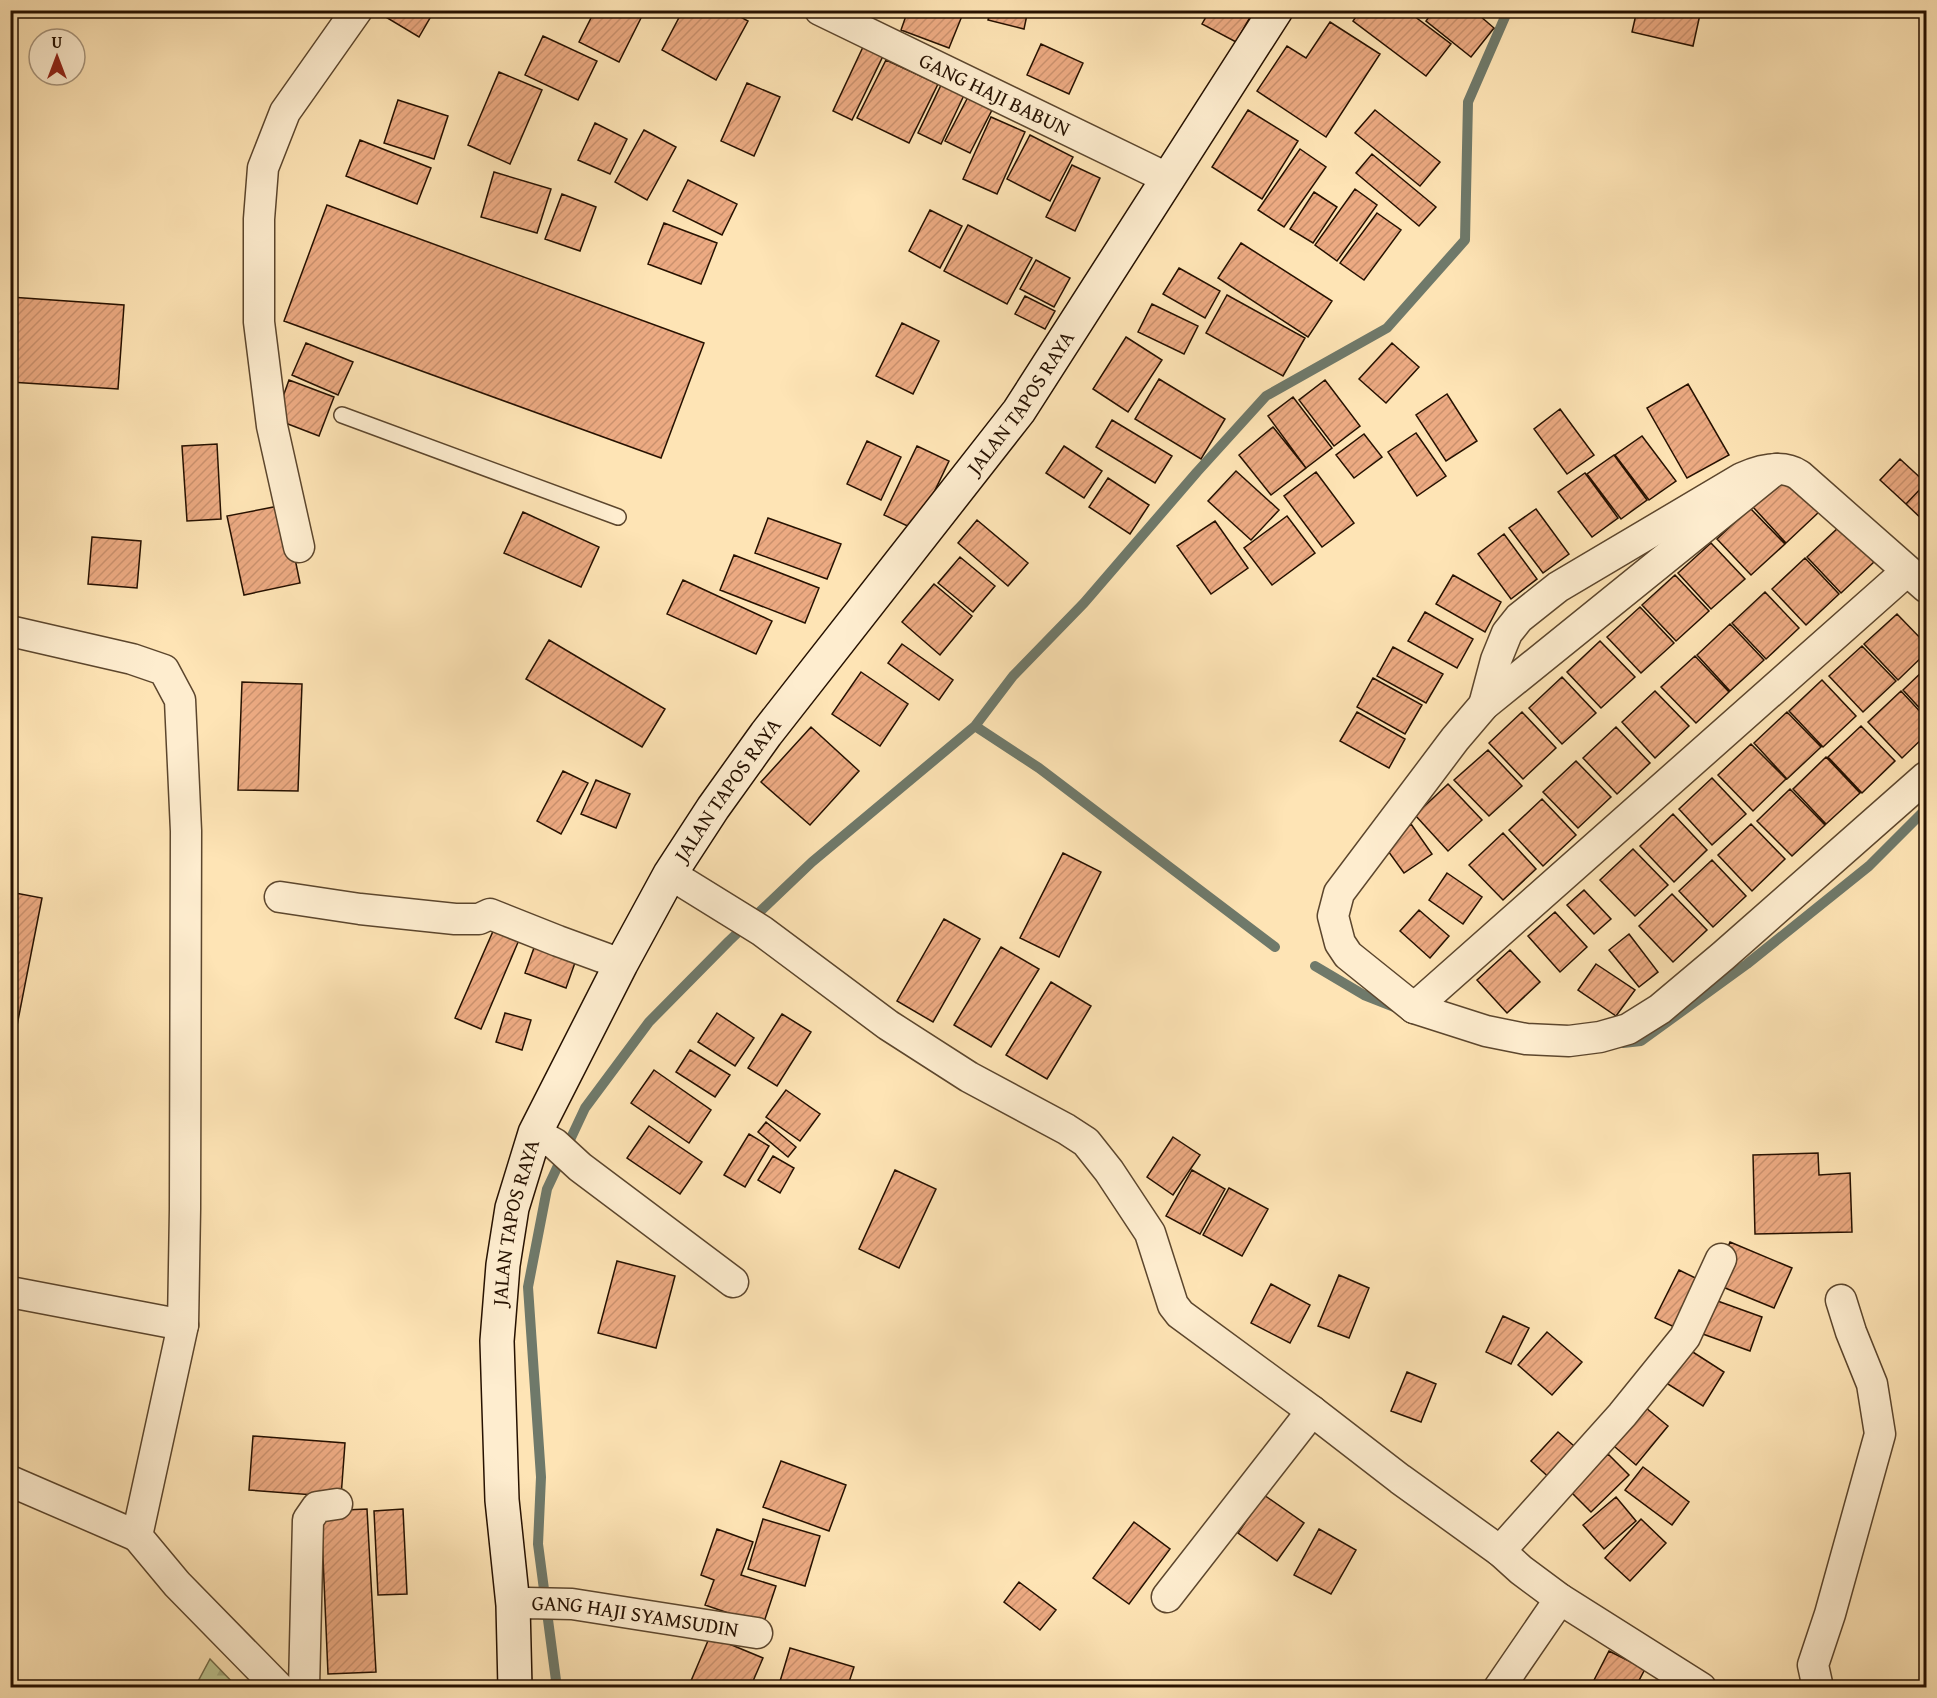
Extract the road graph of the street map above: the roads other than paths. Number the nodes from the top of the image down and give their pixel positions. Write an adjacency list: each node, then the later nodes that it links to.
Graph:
1 (357, 10): 8 (street)
2 (820, 10): 4 (street, GANG HAJI BABUN)
3 (1276, 10): 4 (main road, JALAN TAPOS RAYA)
4 (1169, 179): 13 (main road, JALAN TAPOS RAYA)
5 (342, 415): 7 (lane)
6 (1776, 469): 9 (street); 11 (street); 11 (street)
7 (618, 517)
8 (299, 547)
9 (1917, 579): 16 (street)
10 (10, 631): 22 (street)
11 (1484, 705): 16 (street)
12 (1926, 777): 16 (street)
13 (670, 874): 15 (main road, JALAN TAPOS RAYA); 23 (street)
14 (280, 897): 15 (street)
15 (621, 964): 17 (main road, JALAN TAPOS RAYA)
16 (1414, 1008)
17 (555, 1147): 19 (street); 30 (main road, JALAN TAPOS RAYA)
18 (1721, 1259): 27 (street)
19 (733, 1282)
20 (10, 1292): 22 (street)
21 (1841, 1300): 37 (street)
22 (183, 1324): 26 (street)
23 (1312, 1411): 27 (street); 28 (street)
24 (10, 1481): 26 (street)
25 (337, 1504): 33 (street)
26 (137, 1536): 32 (street)
27 (1500, 1551): 29 (street)
28 (1167, 1597)
29 (1560, 1599): 35 (street); 36 (street)
30 (520, 1604): 31 (street, GANG HAJI SYAMSUDIN); 34 (main road, JALAN TAPOS RAYA)
31 (757, 1633)
32 (279, 1688)
33 (304, 1688)
34 (515, 1688)
35 (1499, 1688)
36 (1701, 1688)
37 (1818, 1688)

